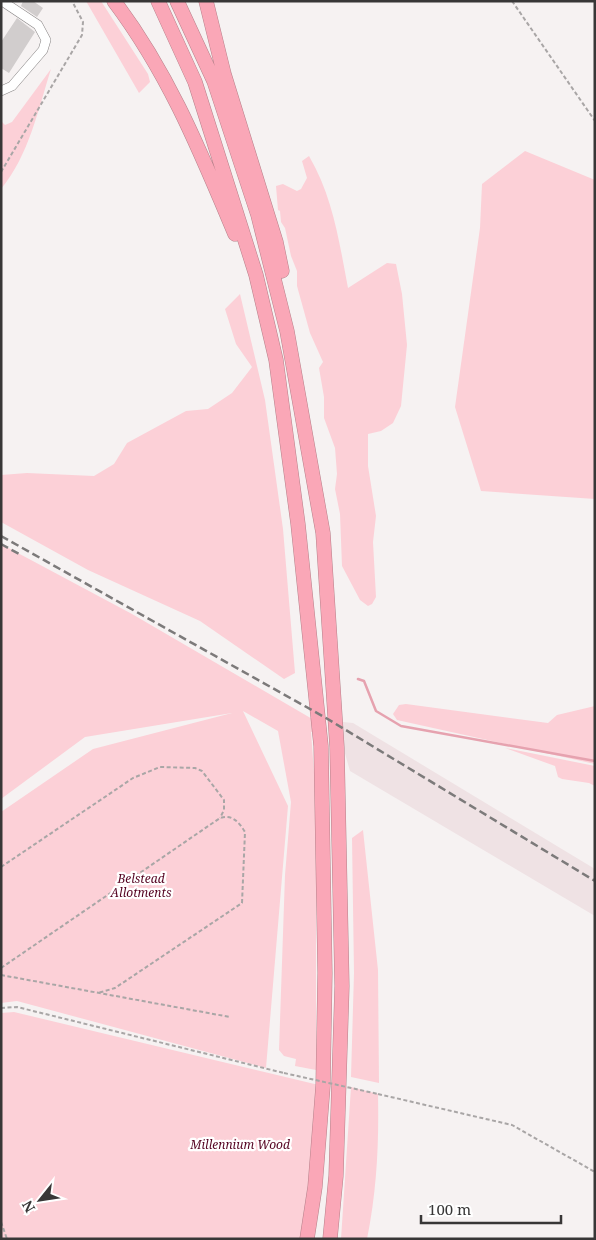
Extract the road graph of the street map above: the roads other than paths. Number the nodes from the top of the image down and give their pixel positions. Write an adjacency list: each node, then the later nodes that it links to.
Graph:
1 (2, 1): 6 (lane)
2 (114, 1): 7 (highway)
3 (158, 1): 7 (highway)
4 (177, 1): 8 (highway)
5 (206, 1): 8 (highway)
6 (1, 90)
7 (256, 275): 9 (highway)
8 (287, 331): 10 (highway)
9 (307, 1239)
10 (330, 1239)

